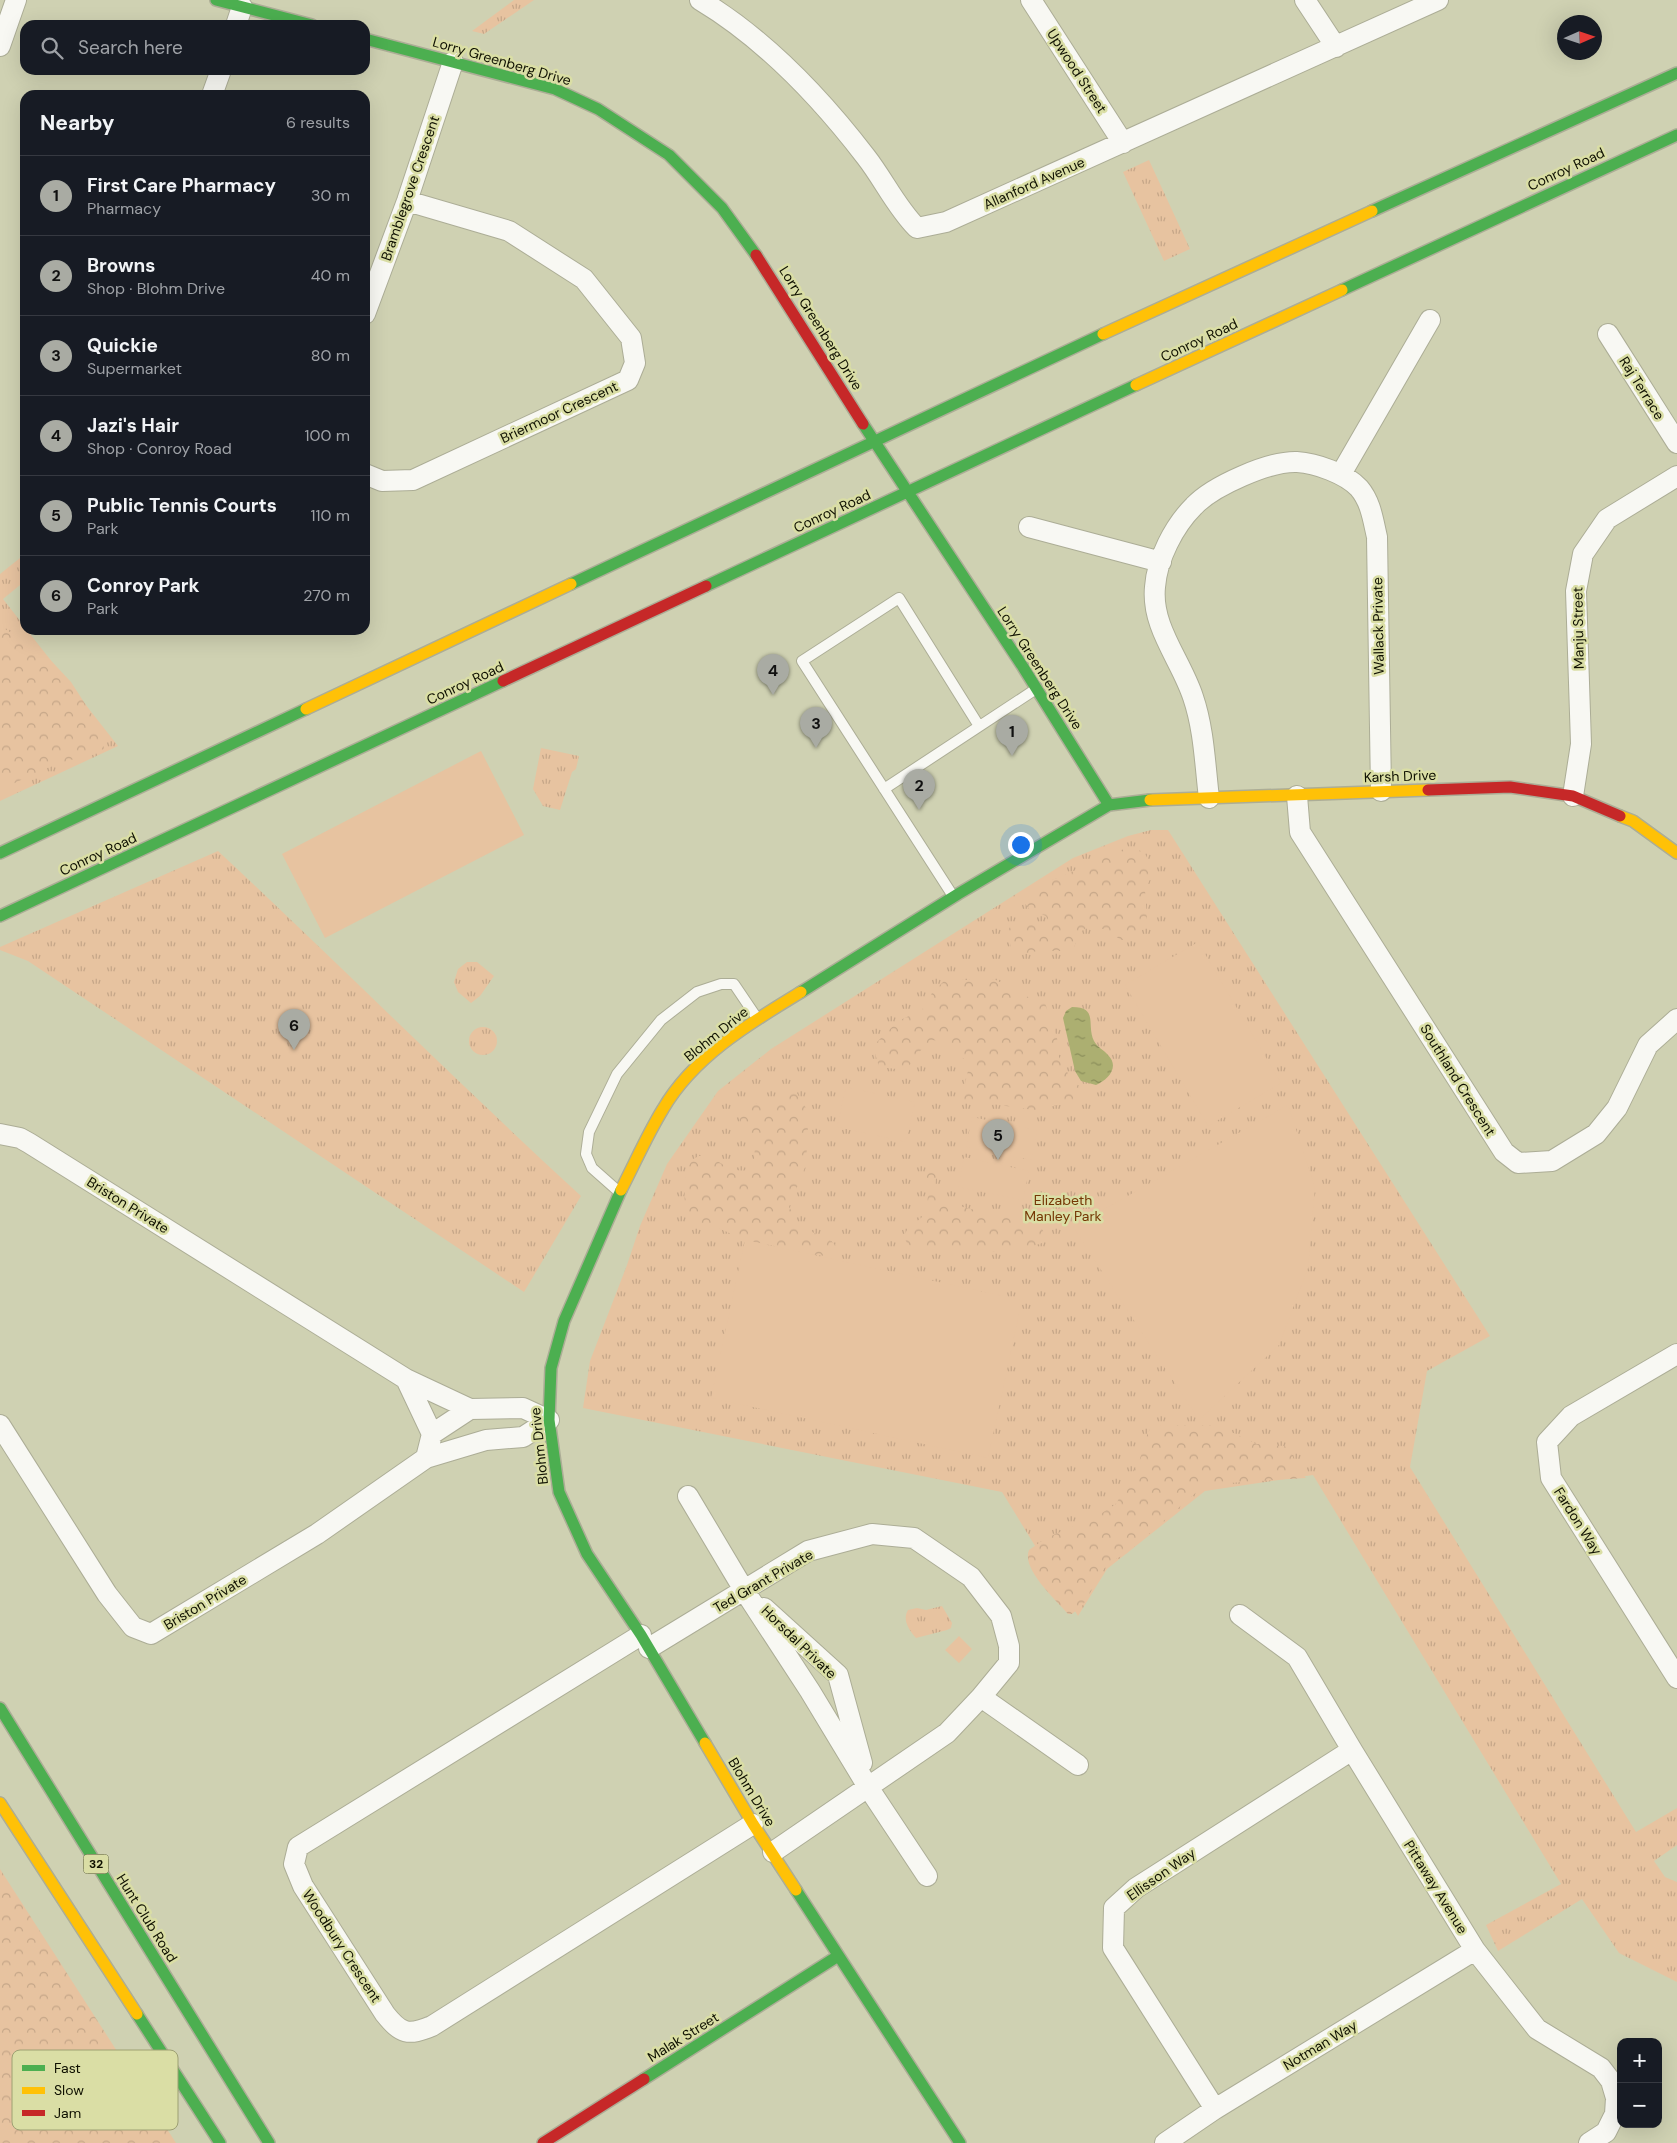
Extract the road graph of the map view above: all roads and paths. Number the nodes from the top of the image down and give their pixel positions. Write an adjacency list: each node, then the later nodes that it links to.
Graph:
1 (16, 0): 10 (street)
2 (216, 0): 7 (main road)
3 (700, 0): 17 (street, Allanford Avenue)
4 (1031, 0): 17 (street, Upwood Street)
5 (1305, 0): 11 (street)
6 (1438, 0): 11 (street, Allanford Avenue)
7 (239, 16): 8 (main road)
8 (271, 20)
9 (370, 40): 12 (main road, Lorry Greenberg Drive)
10 (0, 46)
11 (1336, 47): 17 (street, Allanford Avenue)
12 (453, 62): 18 (street, Bramblegrove Crescent); 22 (main road, Lorry Greenberg Drive)
13 (1677, 73): 22 (main road)
14 (219, 75): 15 (street)
15 (214, 90)
16 (1677, 135): 27 (main road, Conroy Road)
17 (1123, 143)
18 (407, 201): 19 (street, Bramblegrove Crescent); 25 (street, Briermoor Crescent)
19 (370, 301)
20 (1430, 320): 24 (street)
21 (1608, 334): 23 (street, Raj Terrace)
22 (874, 442): 27 (main road, Lorry Greenberg Drive); 38 (main road)
23 (1677, 443)
24 (1341, 474): 29 (street, Wallack Private); 33 (street, Wallack Private)
25 (370, 476)
26 (1677, 476): 35 (street, Manju Street)
27 (907, 493): 30 (main road, Lorry Greenberg Drive); 41 (main road, Conroy Road)
28 (1029, 527): 29 (street)
29 (1161, 562): 36 (street, Wallack Private)
30 (1037, 688): 31 (lane); 37 (main road, Lorry Greenberg Drive)
31 (979, 726): 32 (lane); 32 (lane)
32 (884, 789): 40 (lane)
33 (1381, 791): 34 (main road, Karsh Drive); 35 (main road, Karsh Drive)
34 (1297, 796): 36 (main road, Karsh Drive); 43 (street, Southland Crescent)
35 (1573, 796): 39 (main road, Karsh Drive)
36 (1209, 798): 37 (main road, Karsh Drive)
37 (1109, 805): 40 (main road, Blohm Drive)
38 (0, 853)
39 (1677, 853)
40 (954, 896): 42 (main road, Blohm Drive)
41 (0, 916)
42 (757, 1019): 45 (main road, Blohm Drive); 45 (lane)
43 (1677, 1019)
44 (0, 1134): 47 (street, Briston Private)
45 (620, 1192): 49 (main road, Blohm Drive)
46 (1677, 1354): 57 (street, Fardon Way)
47 (406, 1379): 48 (street, Briston Private); 51 (street)
48 (470, 1409): 49 (street, Briston Private); 51 (street)
49 (549, 1420): 52 (street, Briston Private); 56 (main road, Blohm Drive)
50 (0, 1425): 52 (street, Briston Private)
51 (432, 1434): 52 (street)
52 (426, 1458)
53 (688, 1496): 54 (street, Horsdal Private)
54 (744, 1590): 56 (street, Ted Grant Private); 58 (street, Ted Grant Private); 62 (street, Horsdal Private); 62 (street, Horsdal Private)
55 (1240, 1615): 60 (street, Pittaway Avenue)
56 (645, 1642): 64 (main road, Blohm Drive); 64 (street, Woodbury Crescent)
57 (1677, 1678)
58 (981, 1697): 61 (street); 62 (street, Ted Grant Private)
59 (0, 1708): 73 (main road, Hunt Club Road / 32)
60 (1352, 1750): 67 (street, Pittaway Avenue); 71 (street, Ellisson Way)
61 (1078, 1765)
62 (868, 1787): 65 (street, Ted Grant Private); 66 (street, Horsdal Private)
63 (0, 1802): 69 (main road)
64 (753, 1824): 65 (main road, Blohm Drive)
65 (773, 1852): 68 (main road, Blohm Drive)
66 (927, 1876)
67 (1475, 1950): 71 (street, Notman Way); 77 (street, Pittaway Avenue)
68 (838, 1956): 74 (main road, Malak Street); 75 (main road, Blohm Drive)
69 (160, 2050)
70 (178, 2078): 72 (main road)
71 (1215, 2109): 76 (street, Notman Way)
72 (220, 2143)
73 (269, 2143)
74 (543, 2143)
75 (960, 2143)
76 (1165, 2143)
77 (1589, 2143)

